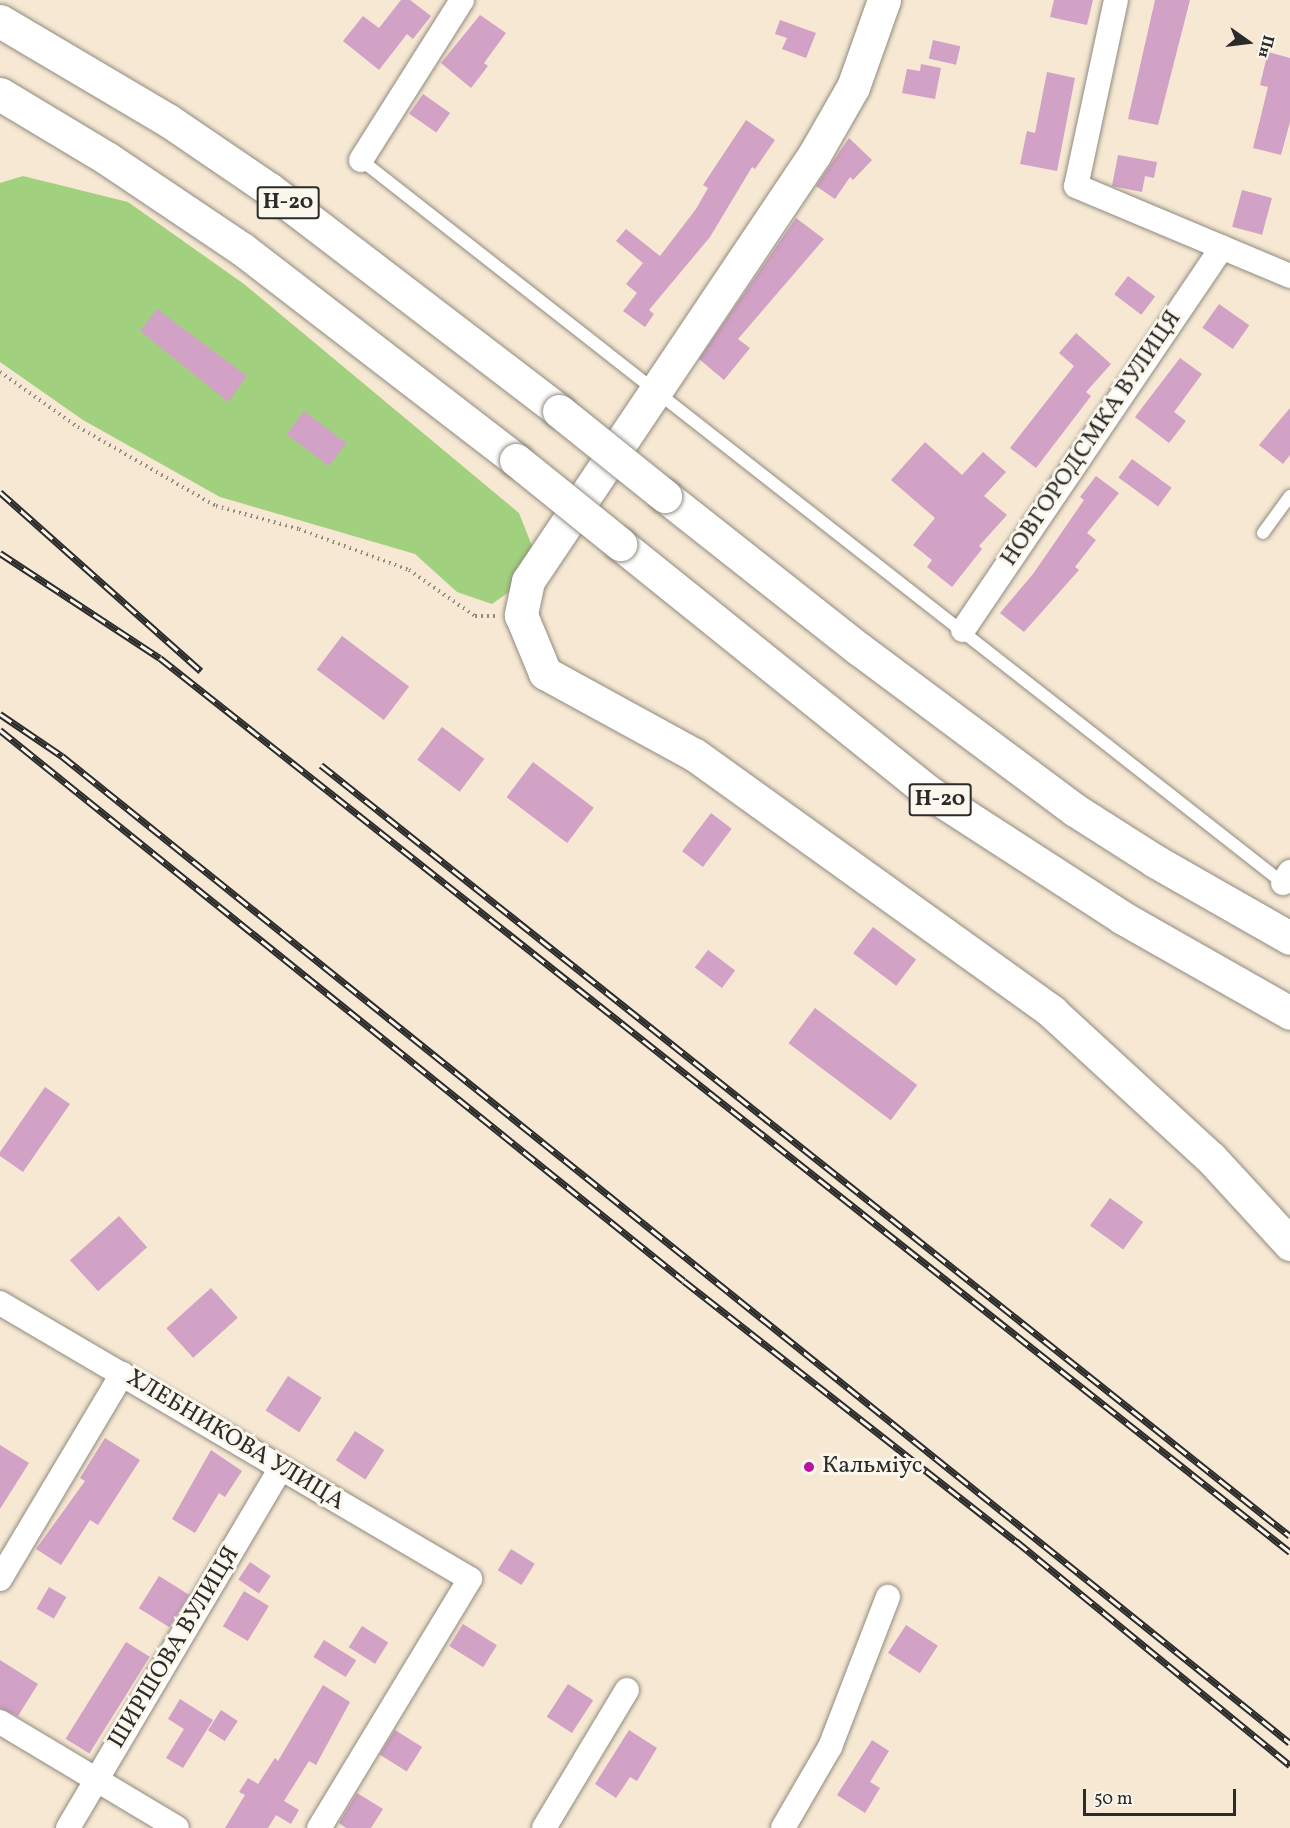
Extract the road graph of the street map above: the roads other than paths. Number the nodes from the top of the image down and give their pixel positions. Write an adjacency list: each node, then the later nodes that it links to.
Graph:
1 (462, 0): 6 (street)
2 (884, 0): 9 (main road)
3 (1116, 0): 7 (street)
4 (0, 21): 14 (main road, Н-20, bridge)
5 (0, 94): 15 (main road, Н-20, bridge)
6 (361, 160): 9 (lane)
7 (1222, 248): 8 (street); 12 (street, НОВГОРОДСMКА ВУЛИЦЯ)
8 (1289, 269)
9 (658, 390): 12 (lane); 16 (main road)
10 (1290, 496): 11 (lane)
11 (1263, 533)
12 (963, 630): 13 (lane)
13 (1286, 878)
14 (1290, 938)
15 (1290, 1013)
16 (1290, 1244)
17 (0, 1303): 18 (street, ХЛЕБНИКОВА УЛИЦА)
18 (122, 1374): 19 (street, ХЛЕБНИКОВА УЛИЦА); 20 (street)
19 (281, 1468): 24 (street, ШИРШОВА ВУЛИЦЯ); 27 (street, ХЛЕБНИКОВА УЛИЦА)
20 (0, 1580)
21 (888, 1598): 29 (street)
22 (627, 1690): 28 (street)
23 (0, 1722): 24 (street)
24 (97, 1780): 25 (street, ШИРШОВА ВУЛИЦЯ); 26 (street)
25 (68, 1828)
26 (177, 1828)
27 (319, 1828)
28 (544, 1828)
29 (783, 1828)

